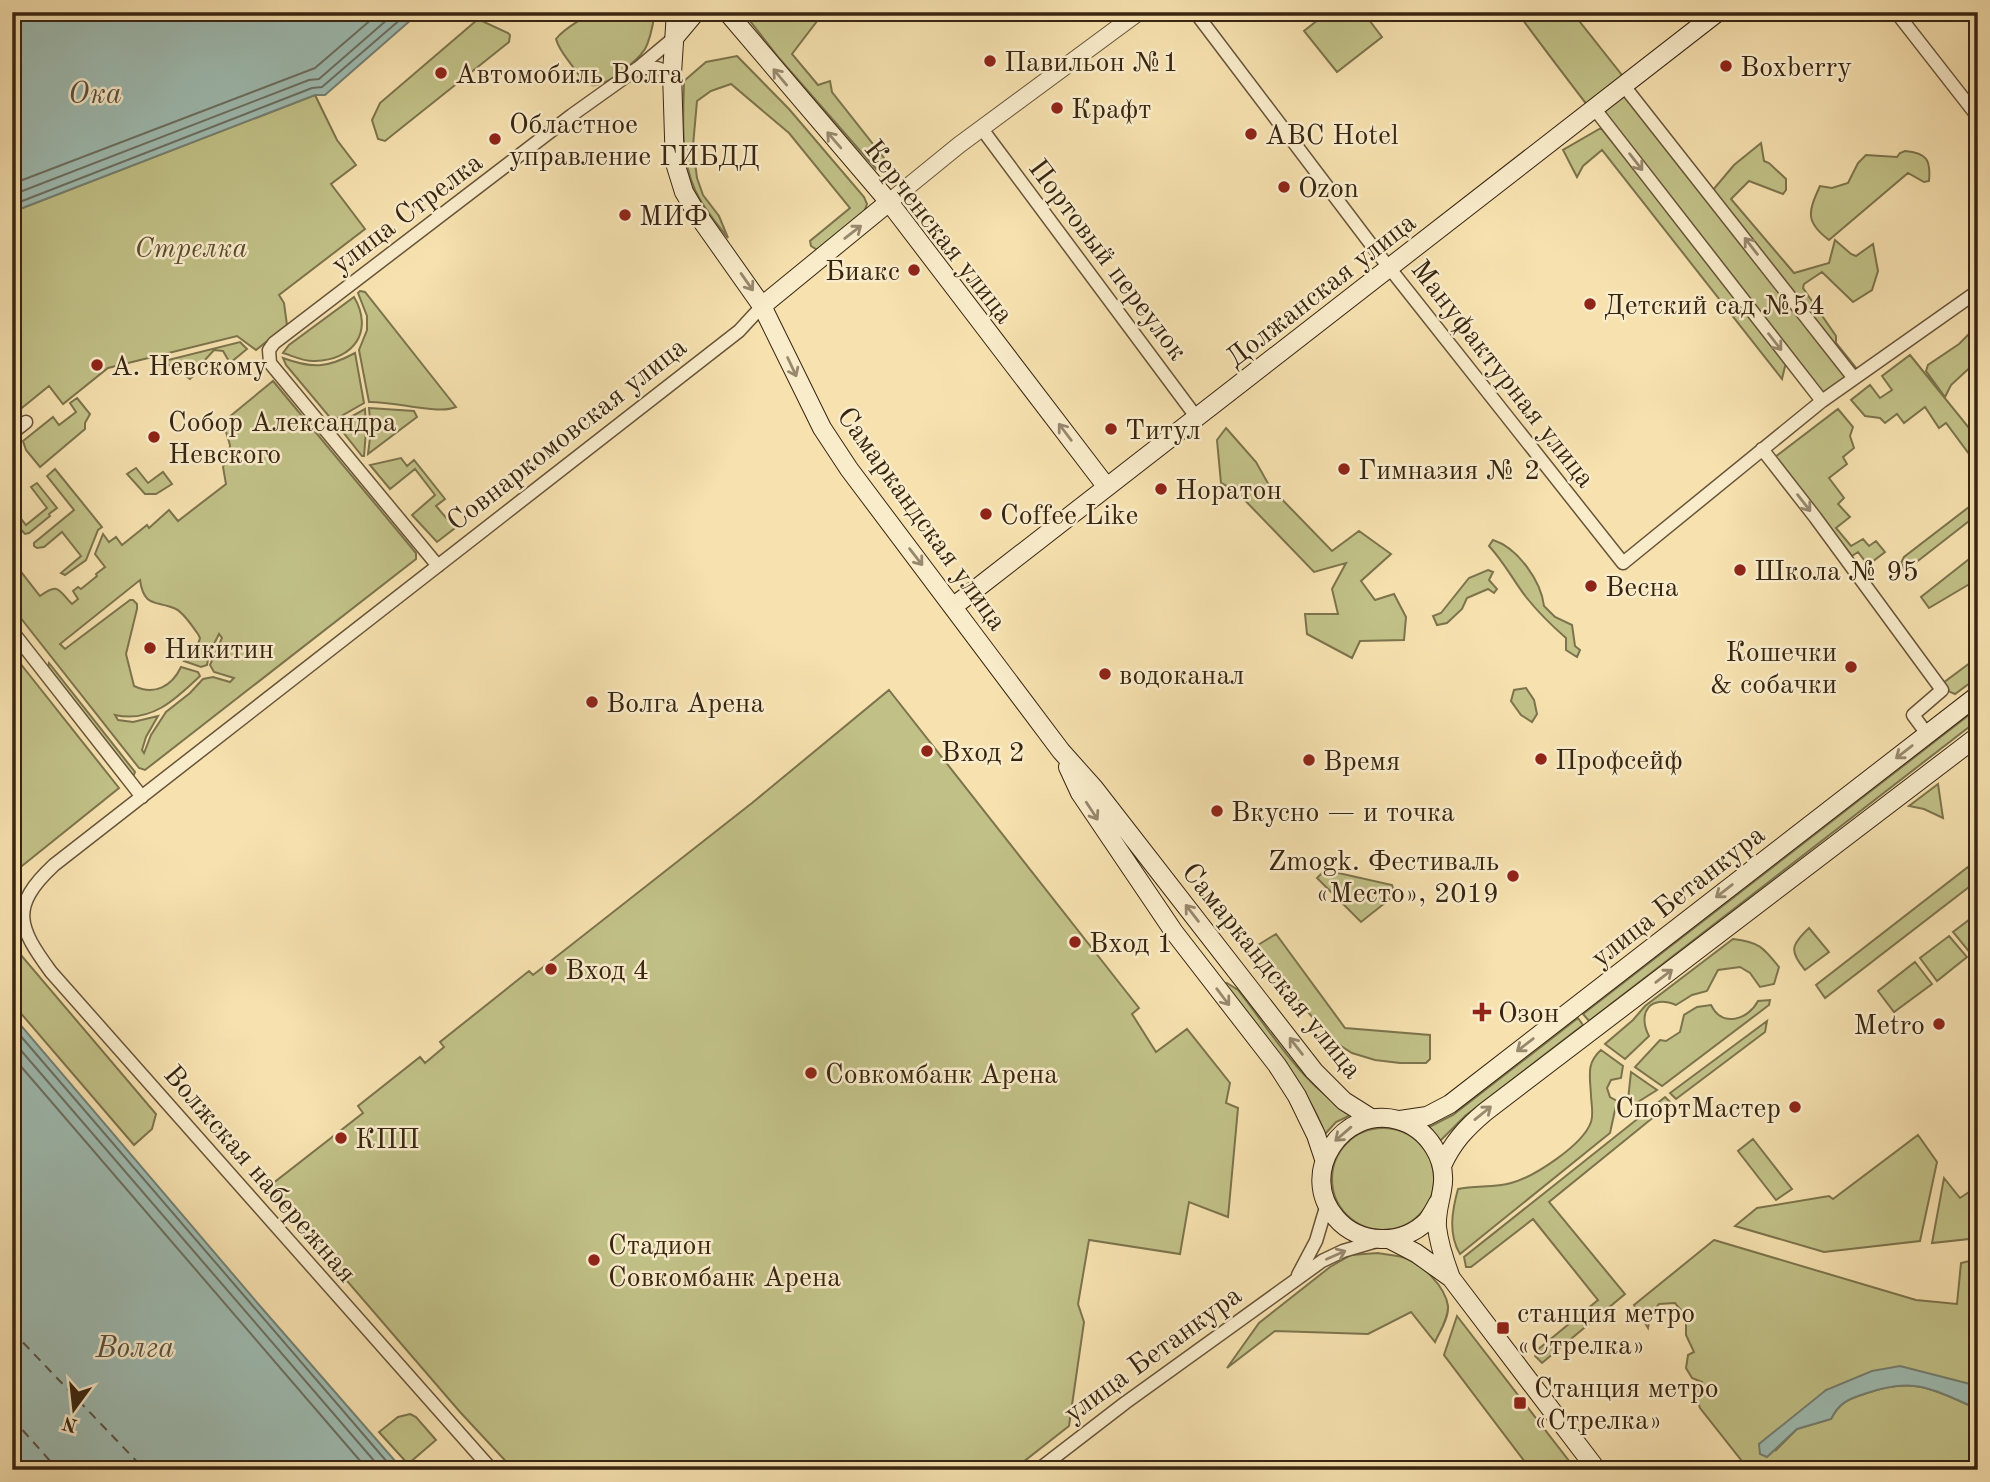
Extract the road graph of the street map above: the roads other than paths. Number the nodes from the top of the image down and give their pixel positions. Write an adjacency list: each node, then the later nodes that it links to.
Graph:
1 (676, 12): 8 (main road, Самаркандская улица)
2 (696, 12): 8 (main road)
3 (727, 12): 15 (main road, Керченская улица, one-way to 3)
4 (1139, 12): 14 (street, Совнаркомовская улица)
5 (1195, 12): 16 (street, Мануфактурная улица)
6 (1718, 12): 11 (main road, Должанская улица)
7 (1896, 12): 13 (street)
8 (675, 37): 9 (street, улица Стрелка); 10 (main road, Самаркандская улица)
9 (638, 68): 10 (street); 26 (street, улица Стрелка)
10 (672, 73): 18 (main road, Самаркандская улица, one-way to 18)
11 (1624, 86): 12 (main road, Должанская улица); 19 (street, one-way to 11)
12 (1594, 108): 16 (main road, Должанская улица); 20 (street, one-way to 20)
13 (1978, 117)
14 (982, 129): 15 (street, Совнаркомовская улица); 21 (street, Портовый переулок)
15 (889, 202): 18 (main road, Совнаркомовская улица, one-way to 15); 25 (main road, Керченская улица, one-way to 15)
16 (1390, 268): 21 (main road, Должанская улица); 24 (street, Мануфактурная улица)
17 (1978, 291): 19 (street)
18 (762, 306): 26 (street, Совнаркомовская улица); 27 (main road, Самаркандская улица, one-way to 27)
19 (1853, 377): 20 (street)
20 (1822, 401): 24 (street)
21 (1197, 418): 25 (main road, Должанская улица)
22 (26, 422): 23 (street)
23 (12, 433)
24 (1762, 449): 30 (street, one-way to 30)
25 (1106, 486): 27 (main road, Должанская улица)
26 (438, 566): 33 (street, Совнаркомовская улица)
27 (954, 606): 32 (main road, Самаркандская улица)
28 (12, 631): 33 (street)
29 (1978, 695): 30 (main road, улица Бетанкура)
30 (1927, 734): 38 (main road, улица Бетанкура, one-way to 38)
31 (1978, 736): 40 (main road, улица Бетанкура, one-way to 31)
32 (1061, 751): 35 (main road, Самаркандская улица, one-way to 35); 36 (main road, Самаркандская улица, one-way to 32)
33 (142, 797): 34 (street, Совнаркомовская улица)
34 (27, 896): 46 (street, Волжская набережная)
35 (1205, 973): 36 (main road); 39 (main road, Самаркандская улица, one-way to 39)
36 (1264, 1006): 37 (main road, Самаркандская улица, one-way to 36)
37 (1371, 1118): 38 (main road); 39 (main road, one-way to 39)
38 (1400, 1120): 40 (main road)
39 (1324, 1159): 42 (main road)
40 (1442, 1166): 41 (main road)
41 (1438, 1203): 43 (main road); 45 (main road)
42 (1327, 1204): 43 (main road); 44 (street, улица Бетанкура)
43 (1385, 1239): 44 (street, улица Бетанкура, one-way to 43); 45 (main road)
44 (1296, 1279): 47 (street, улица Бетанкура)
45 (1451, 1279): 48 (main road)
46 (492, 1470)
47 (1038, 1470)
48 (1597, 1470)

